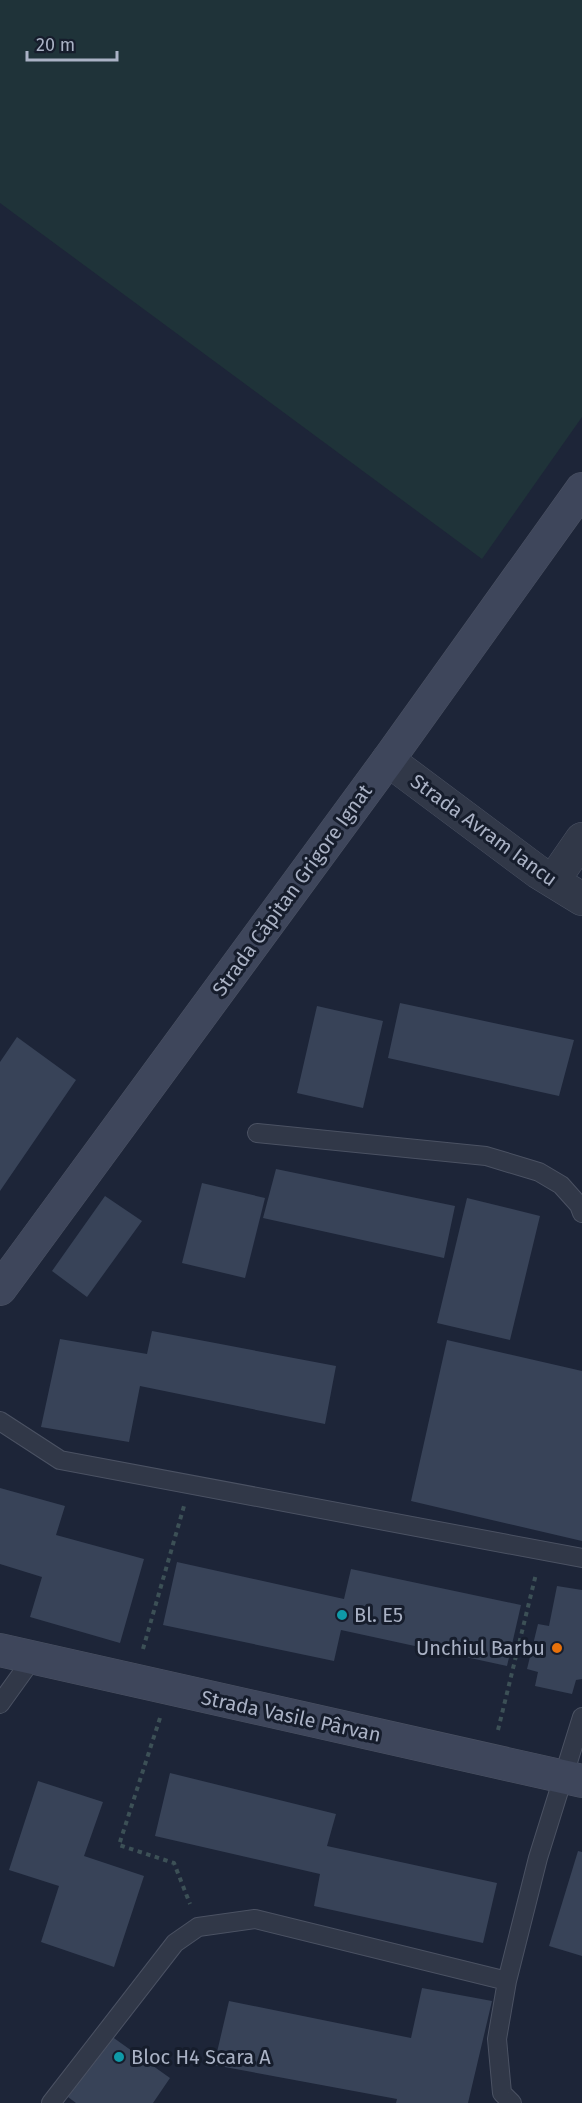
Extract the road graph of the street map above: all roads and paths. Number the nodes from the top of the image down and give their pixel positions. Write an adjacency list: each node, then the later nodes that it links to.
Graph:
1 (582, 489): 2 (street, Strada Căpitan Grigore Ignat)
2 (388, 760): 4 (street, Strada Avram Iancu); 8 (street, Strada Căpitan Grigore Ignat)
3 (582, 839): 4 (street)
4 (553, 881): 5 (street, Strada Avram Iancu)
5 (582, 899)
6 (257, 1133): 7 (lane)
7 (582, 1212)
8 (0, 1289)
9 (0, 1421): 10 (lane)
10 (190, 1486): 11 (lane); 15 (path)
11 (542, 1550): 12 (lane); 19 (path)
12 (582, 1557)
13 (0, 1650): 14 (street, Strada Vasile Pârvan)
14 (33, 1658): 15 (street, Strada Vasile Pârvan); 17 (lane)
15 (134, 1682): 16 (street, Strada Vasile Pârvan)
16 (169, 1689): 19 (street, Strada Vasile Pârvan); 21 (path)
17 (0, 1704)
18 (582, 1717): 20 (lane)
19 (491, 1760): 20 (street, Strada Vasile Pârvan)
20 (572, 1778): 22 (lane)
21 (198, 1927): 22 (lane); 24 (lane)
22 (507, 1981): 23 (lane)
23 (504, 2100)
24 (51, 2103)

